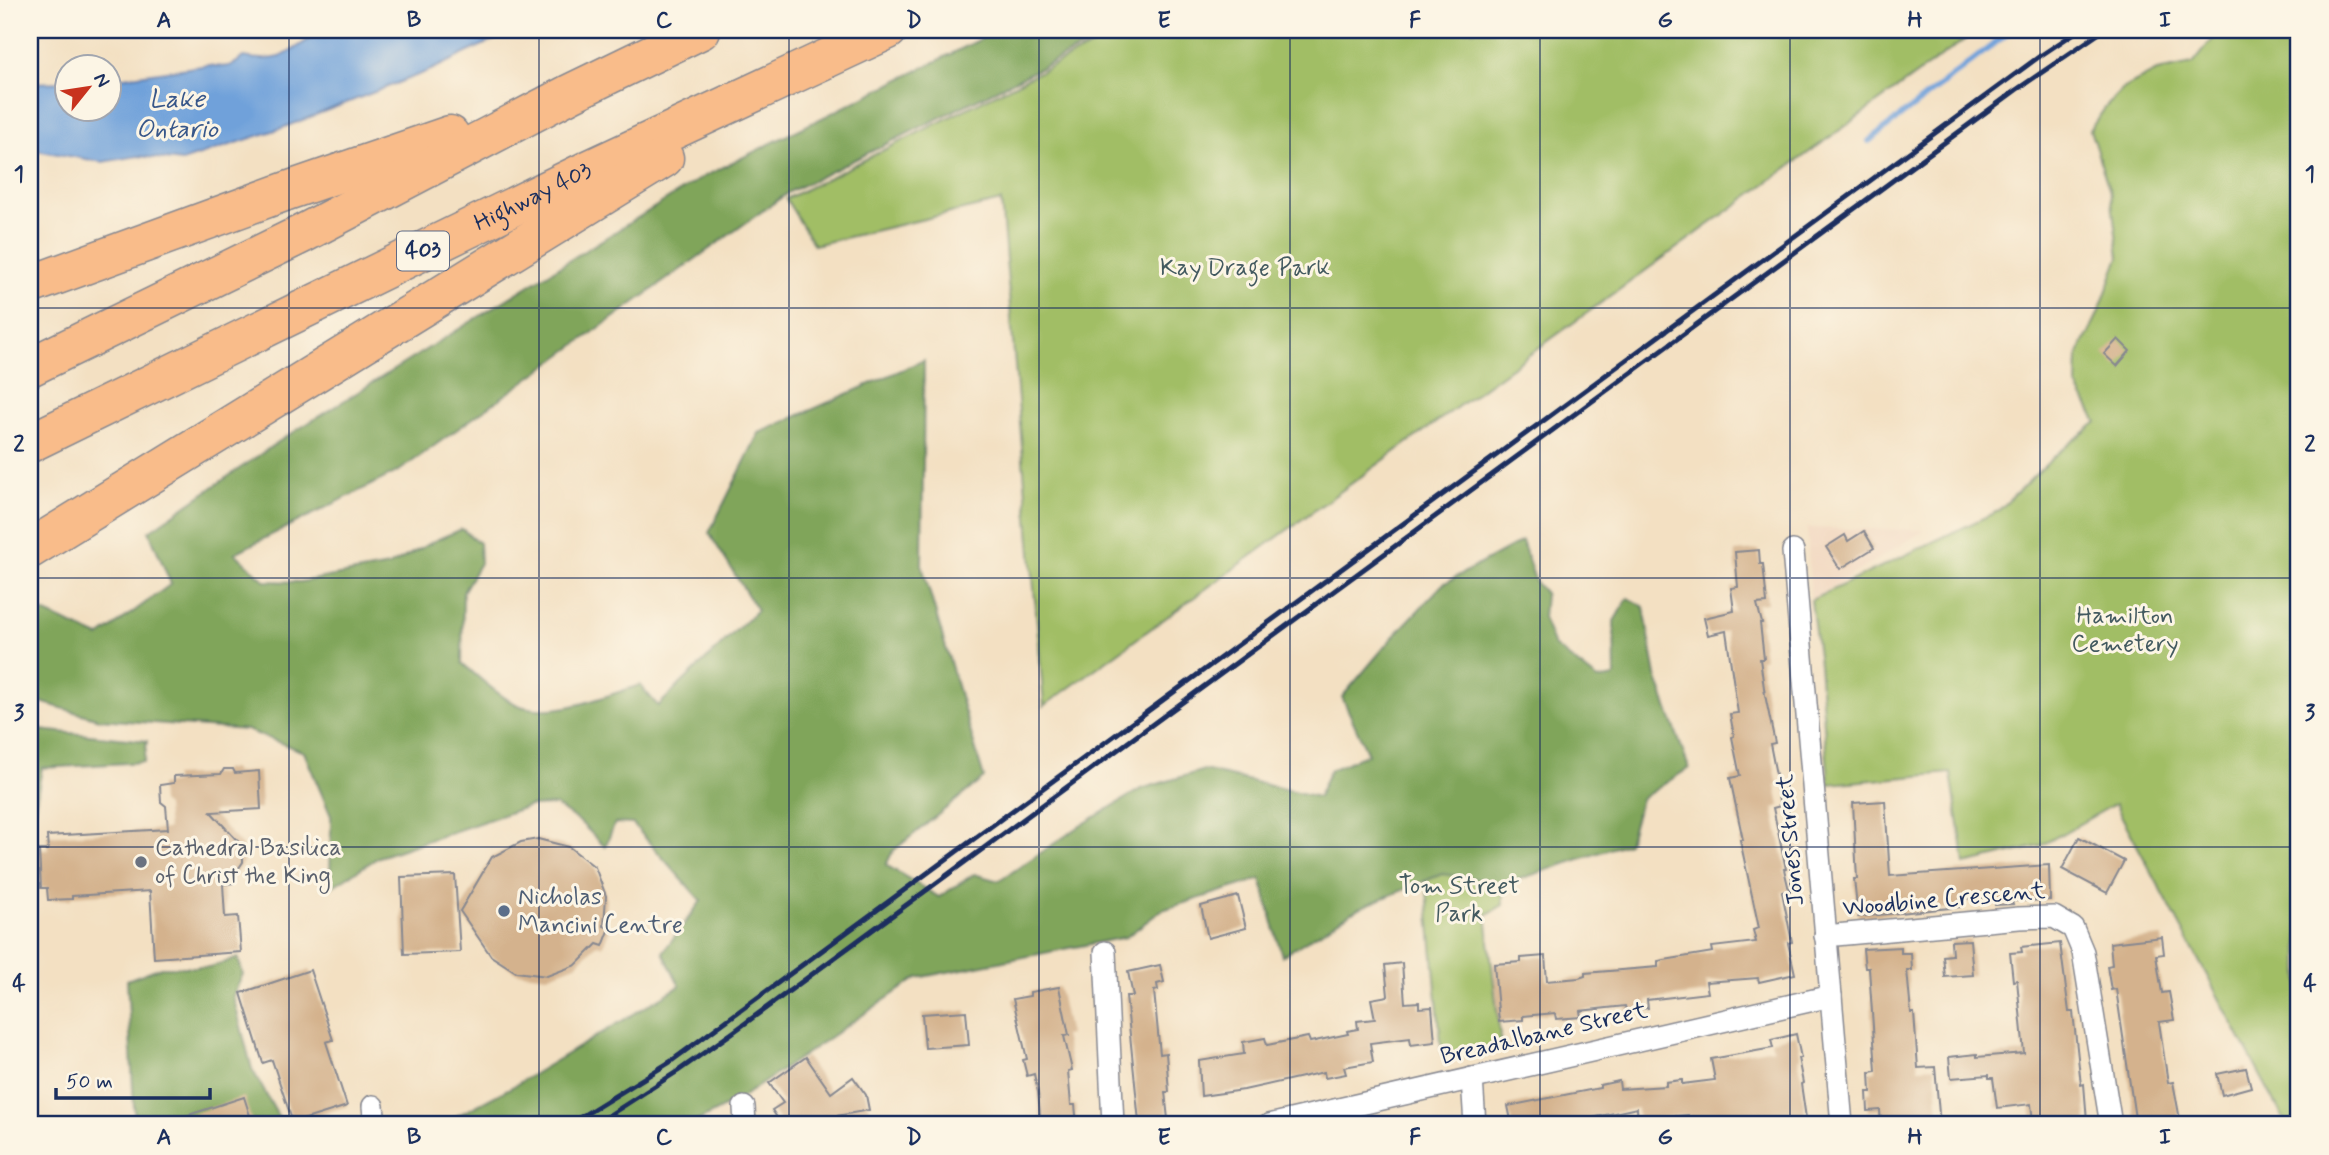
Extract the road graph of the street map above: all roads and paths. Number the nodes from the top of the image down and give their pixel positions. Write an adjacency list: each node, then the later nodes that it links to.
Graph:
1 (701, 30): 4 (highway)
2 (888, 30): 3 (highway, Highway 403 / 403)
3 (818, 64): 7 (highway, Highway 403 / 403); 8 (highway)
4 (571, 93): 5 (highway); 6 (highway)
5 (30, 285)
6 (30, 367)
7 (30, 443)
8 (30, 549)
9 (1793, 551): 10 (street, Jones Street)
10 (1825, 936): 12 (street, Jones Street); 18 (street, Woodbine Crescent)
11 (1105, 952): 14 (street)
12 (1831, 996): 13 (street, Breadalbane Street); 17 (street, Jones Street)
13 (1472, 1077): 15 (street, Breadalbane Street); 16 (street)
14 (1113, 1125)
15 (1269, 1125)
16 (1475, 1125)
17 (1842, 1125)
18 (2111, 1125)

